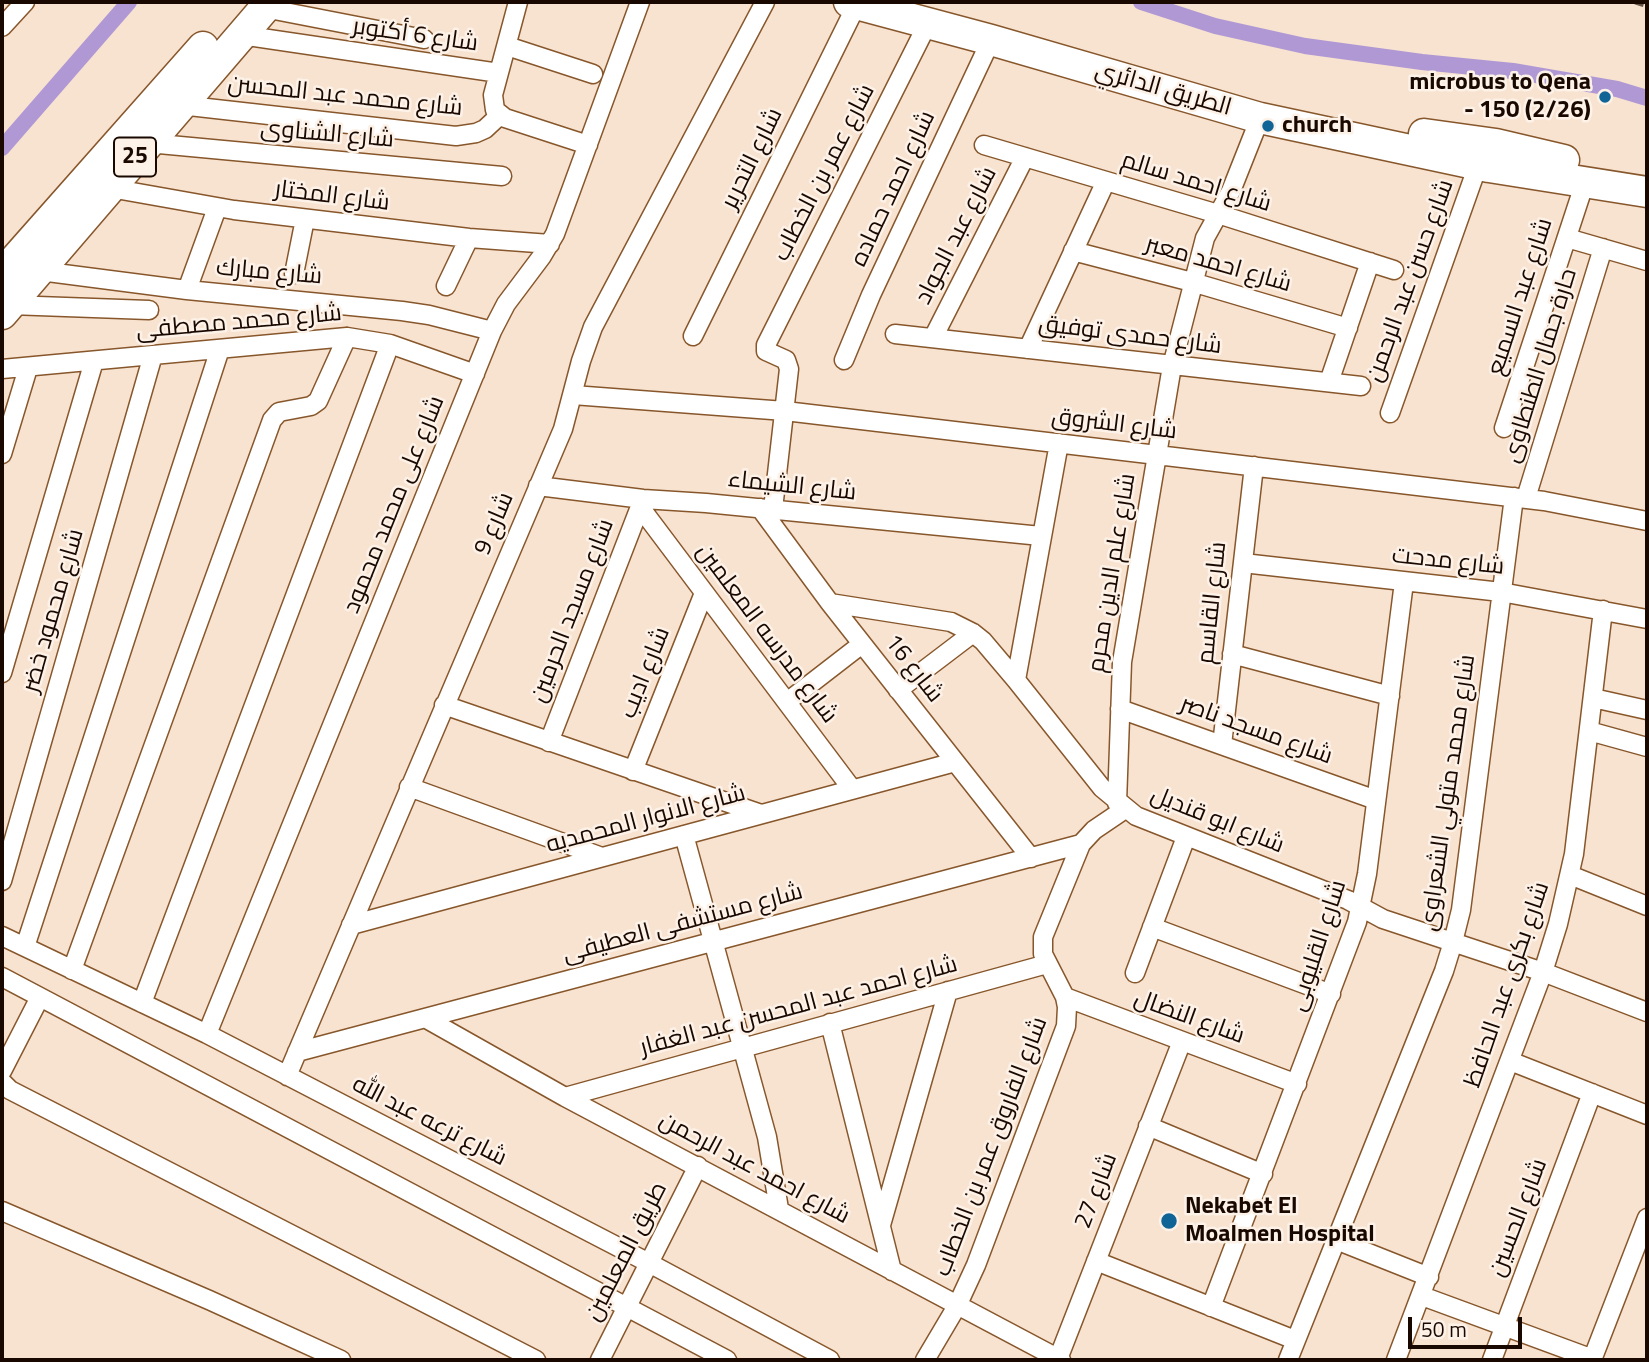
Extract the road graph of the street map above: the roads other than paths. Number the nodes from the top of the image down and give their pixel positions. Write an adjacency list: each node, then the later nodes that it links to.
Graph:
1 (518, 2): 12 (street)
2 (640, 2): 19 (street, شارع على محمد محمود)
3 (765, 2): 68 (street, شارع 9)
4 (853, 3): 7 (highway, الطريق الدائري); 53 (street, شارع التحرير)
5 (259, 4): 9 (highway, 25); 10 (street); 32 (highway, 25)
6 (15, 5): 8 (street)
7 (922, 12): 11 (highway, الطريق الدائري); 21 (highway, الطريق الدائري); 69 (street, شارع عمر بن الخطاب)
8 (2, 27)
9 (241, 35): 13 (street, شارع 6 أكتوبر); 15 (highway, 25)
10 (424, 39)
11 (992, 40): 17 (highway, الطريق الدائري); 60 (street, شارع احمد حماده)
12 (506, 46): 13 (street); 14 (street)
13 (499, 73): 16 (street)
14 (593, 74)
15 (180, 105): 16 (street, شارع محمد عبد المحسن); 18 (highway, 25)
16 (500, 115): 19 (street)
17 (1260, 118): 21 (highway, الطريق الدائري); 31 (street, شارع علم الدين محرم)
18 (148, 143): 25 (street, شارع الشناوى); 28 (highway, 25)
19 (588, 145): 36 (street, شارع على محمد محمود)
20 (984, 145): 22 (street, شارع احمد سالم)
21 (1473, 156): 23 (highway, الطريق الدائري); 70 (street, شارع حسن عبد الرحمن)
22 (1025, 157): 26 (street, شارع احمد سالم); 55 (street, شارع عبد الجواد)
23 (1514, 160): 24 (highway, الطريق الدائري); 27 (highway, الطريق الدائري)
24 (1647, 175)
25 (502, 176)
26 (1106, 181): 31 (street, شارع احمد سالم); 38 (street)
27 (1585, 182): 29 (highway, الطريق الدائري); 35 (street, شارع عبد السميع)
28 (110, 188): 30 (street, شارع المختار); 32 (highway, 25)
29 (1647, 192)
30 (217, 208): 33 (street, شارع المختار); 47 (street)
31 (1218, 214): 40 (street, شارع احمد سالم); 45 (street, شارع علم الدين محرم)
32 (67, 219): 42 (highway, 25); 43 (highway, 25)
33 (305, 219): 34 (street, شارع المختار); 44 (street)
34 (469, 238): 36 (street, شارع المختار); 46 (street)
35 (1567, 238): 37 (street); 71 (street, شارع عبد السميع)
36 (550, 244): 51 (street, شارع على محمد محمود)
37 (1603, 248): 39 (street); 77 (street, حارة جمال الطنطاوى)
38 (1073, 251): 45 (street, شارع احمد معبر); 58 (street)
39 (1647, 261)
40 (1370, 262): 41 (street, شارع احمد سالم); 50 (street)
41 (1394, 270)
42 (40, 271): 47 (street, شارع مبارك); 48 (highway, 25)
43 (2, 274)
44 (294, 274)
45 (1192, 282): 50 (street, شارع احمد معبر); 62 (street, شارع علم الدين محرم)
46 (446, 286)
47 (187, 290): 51 (street, شارع مبارك)
48 (6, 309): 49 (street)
49 (149, 310)
50 (1348, 328): 66 (street)
51 (492, 331): 65 (street, شارع على محمد محمود)
52 (895, 334): 55 (street, شارع حمدى توفيق)
53 (692, 336)
54 (346, 337): 56 (street, شارع محمد مصطفى); 57 (street, شارع محمد مصطفى); 128 (street)
55 (933, 338): 58 (street, شارع حمدى توفيق)
56 (390, 344): 65 (street, شارع محمد مصطفى); 136 (street)
57 (220, 349): 59 (street, شارع محمد مصطفى); 126 (street)
58 (1028, 349): 62 (street, شارع حمدى توفيق)
59 (153, 355): 61 (street, شارع محمد مصطفى); 118 (street, شارع محمود خضر)
60 (844, 360)
61 (94, 361): 63 (street, شارع محمد مصطفى); 92 (street)
62 (1172, 366): 66 (street, شارع حمدى توفيق); 74 (street, شارع علم الدين محرم)
63 (28, 368): 64 (street, شارع محمد مصطفى); 73 (street)
64 (2, 369)
65 (475, 374): 140 (street, شارع على محمد محمود)
66 (1329, 382): 67 (street, شارع حمدى توفيق)
67 (1361, 386)
68 (573, 394): 69 (street, شارع الشروق); 76 (street, شارع 9)
69 (785, 411): 72 (street, شارع الشروق); 79 (street)
70 (1390, 413)
71 (1504, 428)
72 (1059, 443): 74 (street, شارع الشروق); 81 (street)
73 (2, 454)
74 (1157, 455): 75 (street, شارع الشروق); 99 (street, شارع علم الدين محرم)
75 (1254, 466): 77 (street, شارع الشروق); 82 (street, شارع القاسم)
76 (538, 486): 78 (street, شارع الشيماء); 98 (street, شارع 9)
77 (1520, 497): 80 (street, شارع الشروق); 84 (street, شارع محمد متولي الشعراوى)
78 (642, 503): 79 (street, شارع الشيماء); 85 (street, شارع مدرسه المعلمين); 102 (street, شارع مسجد الحرمين)
79 (767, 509): 81 (street, شارع الشيماء); 86 (street, شارع 16)
80 (1647, 521)
81 (1041, 536): 93 (street)
82 (1243, 563): 83 (street, شارع مدحت); 91 (street, شارع القاسم)
83 (1404, 582): 84 (street, شارع مدحت); 95 (street, شارع القليوبى)
84 (1502, 592): 87 (street, شارع مدحت); 125 (street, شارع محمد متولي الشعراوى)
85 (704, 593): 97 (street, شارع مدرسه المعلمين); 106 (street, شارع اديب)
86 (830, 603): 89 (street, شارع ابو قنديل); 90 (street, شارع 16)
87 (1604, 610): 88 (street, شارع مدحت); 96 (street, شارع بكرى عبد الحافظ)
88 (1647, 619)
89 (973, 633): 93 (street, شارع ابو قنديل); 94 (street)
90 (862, 643): 94 (street, شارع 16); 97 (street)
91 (1232, 654): 95 (street); 103 (street, شارع القاسم)
92 (2, 673)
93 (1016, 680): 110 (street, شارع ابو قنديل)
94 (898, 690): 105 (street, شارع 16)
95 (1390, 695): 109 (street, شارع القليوبى)
96 (1593, 698): 100 (street); 101 (street, شارع بكرى عبد الحافظ)
97 (787, 702): 108 (street, شارع مدرسه المعلمين)
98 (444, 705): 102 (street); 107 (street, شارع 9)
99 (1120, 709): 103 (street, شارع مسجد ناصر); 110 (street, شارع علم الدين محرم)
100 (1647, 710)
101 (1588, 732): 104 (street); 117 (street, شارع بكرى عبد الحافظ)
102 (549, 742): 106 (street)
103 (1222, 745): 109 (street, شارع مسجد ناصر)
104 (1647, 747)
105 (955, 762): 108 (street, شارع الانوار المحمديه); 116 (street, شارع 16)
106 (633, 771): 111 (street)
107 (409, 787): 115 (street); 121 (street, شارع 9)
108 (852, 789): 111 (street, شارع الانوار المحمديه)
109 (1376, 800): 120 (street, شارع القليوبى)
110 (1121, 806): 113 (street, شارع ابو قنديل); 114 (street, شارع الفاروق عمر بن الخطاب)
111 (761, 814): 112 (street, شارع الانوار المحمديه)
112 (684, 835): 115 (street, شارع الانوار المحمديه); 124 (street)
113 (1186, 837): 120 (street, شارع ابو قنديل); 122 (street)
114 (1081, 845): 116 (street, شارع مستشفى العطيفى); 127 (street, شارع الفاروق عمر بن الخطاب)
115 (602, 857): 121 (street, شارع الانوار المحمديه)
116 (1031, 858): 124 (street, شارع مستشفى العطيفى)
117 (1570, 876): 119 (street); 129 (street, شارع بكرى عبد الحافظ)
118 (2, 881)
119 (1647, 906)
120 (1361, 907): 125 (street, شارع ابو قنديل); 133 (street, شارع القليوبى)
121 (351, 925): 143 (street, شارع 9)
122 (1152, 928): 130 (street); 133 (street)
123 (2, 936): 126 (street, شارع ترعه عبد الله)
124 (713, 942): 138 (street, شارع مستشفى العطيفى); 142 (street)
125 (1453, 942): 129 (street, شارع ابو قنديل); 159 (street, شارع محمد متولي الشعراوى)
126 (25, 947): 128 (street, شارع ترعه عبد الله)
127 (1046, 964): 132 (street, شارع احمد عبد المحسن عبد الغفار); 135 (street, شارع الفاروق عمر بن الخطاب)
128 (72, 970): 136 (street, شارع ترعه عبد الله)
129 (1543, 972): 137 (street, شارع ابو قنديل); 144 (street, شارع بكرى عبد الحافظ)
130 (1135, 973)
131 (2, 977): 134 (street)
132 (948, 991): 139 (street, شارع احمد عبد المحسن عبد الغفار); 158 (street)
133 (1331, 994): 148 (street, شارع القليوبى)
134 (40, 997): 145 (street); 166 (street)
135 (1065, 997): 141 (street, شارع النضال); 165 (street, شارع الفاروق عمر بن الخطاب)
136 (142, 1003): 140 (street, شارع ترعه عبد الله)
137 (1647, 1012)
138 (425, 1018): 143 (street, شارع مستشفى العطيفى); 150 (street, شارع احمد عبد الرحمن)
139 (830, 1023): 142 (street, شارع احمد عبد المحسن عبد الغفار); 158 (street)
140 (207, 1034): 146 (street, شارع ترعه عبد الله)
141 (1182, 1041): 148 (street, شارع النضال); 152 (street, شارع 27)
142 (743, 1048): 150 (street, شارع احمد عبد المحسن عبد الغفار); 155 (street)
143 (297, 1052): 146 (street, شارع 9)
144 (1510, 1061): 149 (street); 163 (street, شارع بكرى عبد الحافظ)
145 (2, 1071)
146 (287, 1076): 161 (street, شارع ترعه عبد الله)
147 (2, 1082): 172 (street)
148 (1297, 1084): 154 (street, شارع القليوبى)
149 (1592, 1093): 151 (street); 168 (street, شارع الحسين)
150 (565, 1097): 153 (street, شارع احمد عبد الرحمن)
151 (1647, 1115)
152 (1148, 1126): 154 (street); 160 (street, شارع 27)
153 (698, 1166): 155 (street, شارع احمد عبد الرحمن); 161 (street, طريق المعلمين)
154 (1263, 1174): 167 (street, شارع القليوبى)
155 (779, 1209): 162 (street, شارع احمد عبد الرحمن)
156 (2, 1211): 171 (street)
157 (1647, 1218): 180 (street)
158 (881, 1226): 162 (street)
159 (1336, 1240): 163 (street); 169 (street, شارع محمد متولي الشعراوى)
160 (1096, 1261): 167 (street); 170 (street, شارع 27)
161 (649, 1263): 166 (street, طريق المعلمين); 175 (street, شارع ترعه عبد الله)
162 (892, 1271): 165 (street, شارع احمد عبد الرحمن)
163 (1429, 1277): 164 (street, شارع بكرى عبد الحافظ)
164 (1422, 1296): 168 (street); 178 (street, شارع بكرى عبد الحافظ)
165 (957, 1306): 170 (street, شارع احمد عبد الرحمن); 176 (street, شارع الفاروق عمر بن الخطاب)
166 (627, 1307): 173 (street, طريق المعلمين); 174 (street)
167 (1211, 1307): 169 (street)
168 (1504, 1326): 179 (street, شارع الحسين); 180 (street)
169 (1296, 1340): 177 (street, شارع محمد متولي الشعراوى)
170 (1059, 1359)
171 (341, 1360)
172 (536, 1360)
173 (600, 1360)
174 (727, 1360)
175 (830, 1360)
176 (925, 1360)
177 (1287, 1360)
178 (1396, 1360)
179 (1492, 1360)
180 (1592, 1360)

